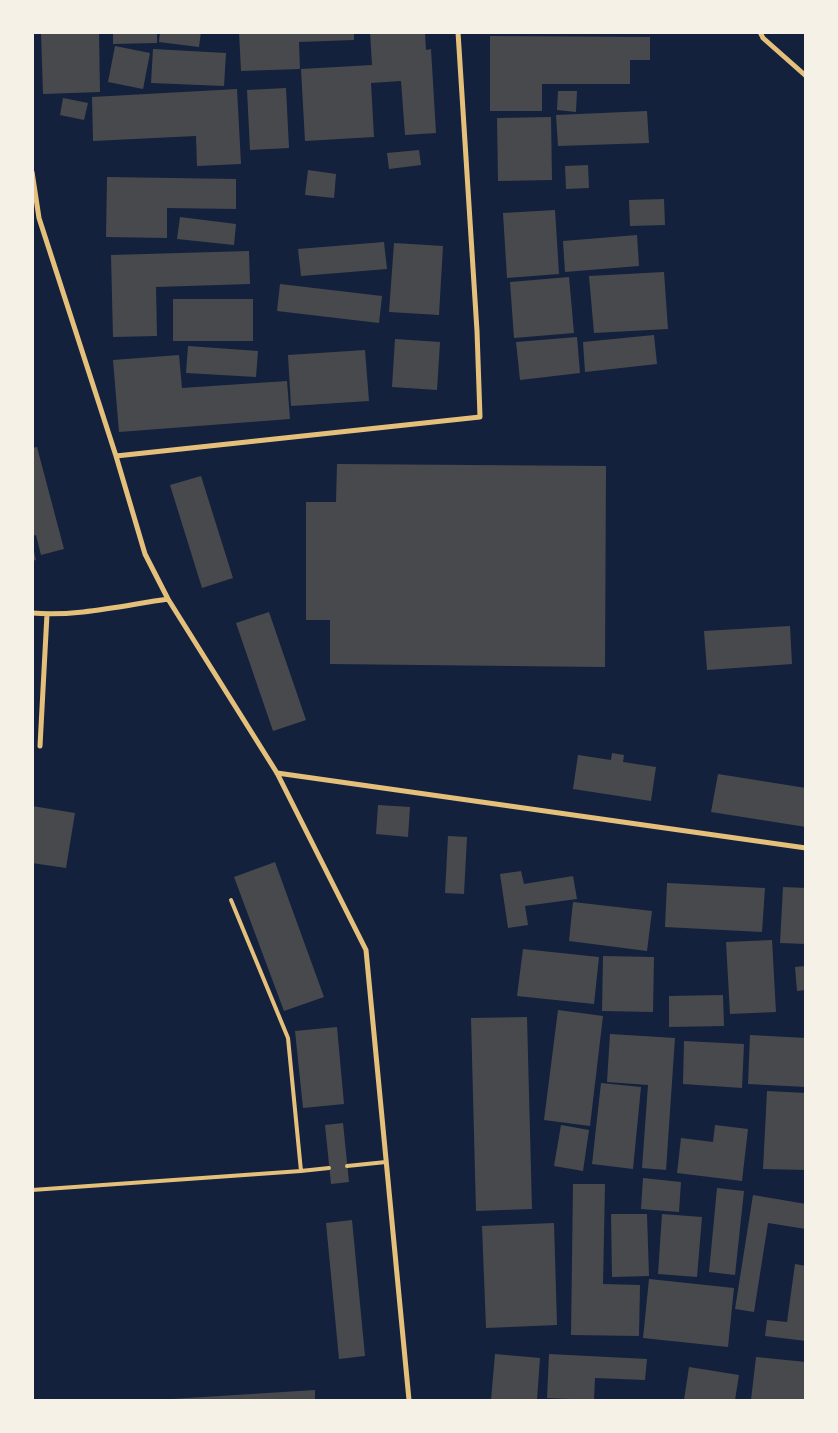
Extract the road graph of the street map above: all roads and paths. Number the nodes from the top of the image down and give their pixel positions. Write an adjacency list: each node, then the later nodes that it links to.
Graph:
1 (458, 32): 5 (street)
2 (760, 32): 3 (street)
3 (806, 76)
4 (32, 172): 5 (street)
5 (116, 456): 6 (street)
6 (168, 599): 8 (street); 10 (street)
7 (32, 613): 8 (street)
8 (47, 614): 9 (street)
9 (40, 746)
10 (277, 773): 11 (street); 13 (street)
11 (806, 848)
12 (231, 900): 16 (lane)
13 (386, 1162): 14 (lane); 18 (street)
14 (347, 1166)
15 (329, 1168): 16 (lane)
16 (301, 1171): 17 (lane)
17 (32, 1190)
18 (410, 1400)

